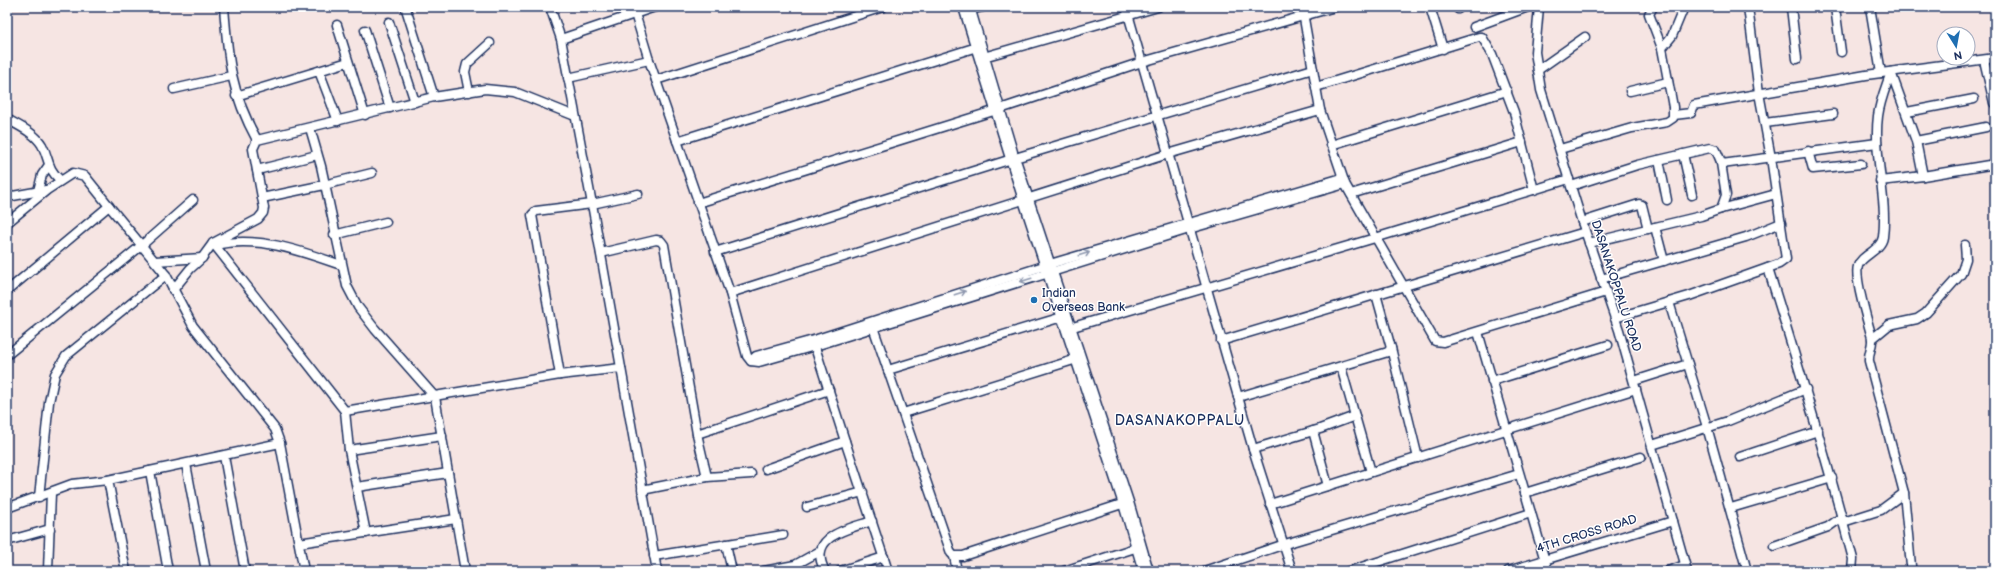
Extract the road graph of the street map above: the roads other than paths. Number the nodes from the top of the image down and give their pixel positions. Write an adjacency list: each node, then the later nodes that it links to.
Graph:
1 (224, 7): 47 (street)
2 (550, 7): 29 (street)
3 (655, 7): 21 (street)
4 (883, 7): 49 (street)
5 (983, 7): 20 (street)
6 (1126, 7): 22 (street)
7 (1158, 7): 22 (street)
8 (1302, 7): 23 (street)
9 (1335, 7): 23 (street)
10 (1430, 7): 33 (street)
11 (1528, 7): 26 (street)
12 (1539, 7): 43 (street, DASANAKOPPALU ROAD)
13 (1652, 7): 32 (street)
14 (1684, 7): 32 (street)
15 (1748, 7): 56 (street)
16 (1791, 7): 37 (street)
17 (1835, 7): 34 (street)
18 (1870, 7): 46 (street)
19 (406, 9): 58 (street)
20 (967, 9): 31 (street)
21 (634, 10): 29 (street); 38 (street)
22 (1128, 15): 35 (street); 41 (street)
23 (1304, 16): 41 (street); 42 (street)
24 (389, 22): 60 (street)
25 (337, 25): 40 (street)
26 (1474, 27)
27 (365, 30): 62 (street)
28 (1585, 37): 43 (street)
29 (561, 39): 48 (street)
30 (490, 43): 55 (street)
31 (978, 46): 35 (street); 78 (street)
32 (1662, 48): 50 (street)
33 (1443, 49): 51 (street); 53 (street)
34 (1841, 52)
35 (982, 57): 63 (street)
36 (1995, 58): 39 (street)
37 (1797, 59)
38 (649, 60): 48 (street); 49 (street)
39 (1984, 60): 45 (street); 61 (street)
40 (348, 62): 44 (street); 67 (street)
41 (1142, 62): 63 (street); 68 (street)
42 (1313, 69): 51 (street); 68 (street)
43 (1538, 70): 82 (street, DASANAKOPPALU ROAD)
44 (319, 71): 57 (street); 72 (street)
45 (1891, 72): 46 (street); 65 (street); 80 (street)
46 (1881, 73): 56 (street)
47 (231, 76): 52 (street); 57 (street)
48 (568, 78): 70 (street)
49 (656, 80): 78 (street)
50 (1668, 82): 54 (street); 69 (street)
51 (1316, 87): 64 (street)
52 (174, 89)
53 (1507, 91): 79 (street); 81 (street)
54 (1630, 91)
55 (469, 92): 58 (street); 70 (street)
56 (1759, 93): 69 (street); 73 (street)
57 (236, 96): 76 (street)
58 (434, 97): 60 (street)
59 (1974, 99): 65 (street)
60 (414, 102): 62 (street)
61 (1994, 103)
62 (390, 108): 67 (street)
63 (997, 110): 88 (street); 113 (street)
64 (1320, 110): 81 (street); 84 (street)
65 (1907, 112): 77 (street)
66 (1833, 114): 73 (street)
67 (365, 115): 72 (street)
68 (1156, 115): 84 (street); 88 (street)
69 (1674, 115): 82 (street)
70 (575, 116): 114 (street)
71 (7, 119): 92 (street)
72 (338, 121): 75 (street)
73 (1765, 124): 87 (street)
74 (1986, 127): 77 (street)
75 (310, 128): 76 (street); 86 (street)
76 (257, 140): 94 (street)
77 (1916, 141): 96 (street)
78 (677, 142): 113 (street)
79 (1522, 142): 102 (street); 105 (street)
80 (1877, 143): 83 (street); 99 (street)
81 (1331, 145): 98 (street)
82 (1560, 149): 100 (street, DASANAKOPPALU ROAD)
83 (1808, 151): 87 (street); 91 (street)
84 (1168, 154): 111 (street); 121 (street)
85 (1683, 154): 89 (street); 90 (street); 107 (street)
86 (318, 155): 94 (street); 101 (street)
87 (1771, 158): 90 (street); 106 (street)
88 (1013, 159): 111 (street); 130 (street)
89 (1659, 160): 100 (street); 112 (street)
90 (1721, 163): 116 (street)
91 (1861, 164)
92 (48, 165): 97 (street); 103 (street)
93 (1995, 166): 96 (street)
94 (257, 170): 109 (street)
95 (372, 173): 101 (street)
96 (1923, 176): 99 (street)
97 (60, 180): 103 (street); 115 (street)
98 (1344, 181): 105 (street); 121 (street)
99 (1880, 181): 153 (street)
100 (1570, 182): 102 (street); 118 (street, DASANAKOPPALU ROAD)
101 (324, 185): 109 (street); 124 (street)
102 (1534, 190): 125 (street)
103 (43, 191): 108 (street); 119 (street)
104 (638, 194): 114 (street)
105 (1351, 194): 125 (street)
106 (1776, 194): 116 (street); 120 (street)
107 (1692, 195)
108 (7, 197)
109 (262, 198): 127 (street)
110 (193, 200): 128 (street)
111 (1026, 200): 137 (street); 145 (street)
112 (1667, 200)
113 (698, 203): 130 (street)
114 (592, 204): 131 (street); 164 (street)
115 (109, 206): 128 (street); 143 (street)
116 (1721, 209): 122 (street)
117 (386, 222): 124 (street)
118 (1582, 222): 122 (street); 123 (street, DASANAKOPPALU ROAD)
119 (7, 223)
120 (1781, 223): 134 (street); 136 (street)
121 (1188, 226): 137 (street); 141 (street)
122 (1652, 228): 126 (street); 134 (street)
123 (1585, 232): 126 (street, DASANAKOPPALU ROAD); 140 (street)
124 (334, 235): 135 (street)
125 (1375, 238): 140 (street); 141 (street)
126 (1589, 243): 139 (street, DASANAKOPPALU ROAD)
127 (214, 244): 132 (street); 135 (street); 171 (street)
128 (142, 245): 133 (street); 158 (street)
129 (1965, 245): 153 (street)
130 (715, 252): 145 (street)
131 (601, 253): 162 (street); 178 (street)
132 (202, 258): 133 (street); 142 (street)
133 (155, 261): 138 (street)
134 (1664, 261): 139 (street)
135 (341, 265): 169 (street)
136 (1768, 268): 147 (street); 167 (street)
137 (1048, 269): 148 (street); 150 (street, one-way to 150); 151 (street); 155 (street, one-way to 137)
138 (166, 274): 142 (street); 206 (street)
139 (1601, 279): 144 (street, DASANAKOPPALU ROAD)
140 (1402, 285): 146 (street); 152 (street)
141 (1207, 288): 151 (street); 154 (street)
142 (173, 290): 181 (street)
143 (7, 291)
144 (1606, 292): 149 (street, DASANAKOPPALU ROAD); 152 (street)
145 (730, 294): 155 (street)
146 (1376, 294): 154 (street); 157 (street)
147 (1669, 302): 149 (street); 160 (street)
148 (1062, 317): 151 (street); 163 (street)
149 (1615, 318): 166 (street, DASANAKOPPALU ROAD)
150 (874, 327): 155 (street); 163 (street)
151 (1068, 328): 159 (street)
152 (1478, 332): 165 (street)
153 (1872, 339): 205 (street)
154 (1221, 341): 170 (street)
155 (814, 343): 168 (street)
156 (1608, 345): 165 (street)
157 (1391, 348): 161 (street); 188 (street)
158 (7, 355)
159 (1078, 359): 172 (street); 207 (street)
160 (1688, 364): 166 (street); 174 (street)
161 (1340, 367): 170 (street); 173 (street)
162 (621, 368): 164 (street); 201 (street)
163 (888, 370): 172 (street)
164 (560, 375): 169 (street)
165 (1492, 381): 176 (street)
166 (1635, 385): 176 (street); 182 (street, DASANAKOPPALU ROAD)
167 (1806, 389): 174 (street); 177 (street)
168 (829, 390): 178 (street); 180 (street)
169 (436, 397): 171 (street); 179 (street)
170 (1238, 397): 183 (street)
171 (345, 411): 184 (street)
172 (903, 413): 228 (street)
173 (1355, 416): 175 (street); 192 (street)
174 (1707, 428): 182 (street); 211 (street)
175 (1313, 431): 183 (street); 199 (street)
176 (1508, 431): 188 (street); 195 (street)
177 (1818, 431): 186 (street); 197 (street)
178 (697, 434): 196 (street)
179 (442, 436): 184 (street); 193 (street)
180 (845, 442): 190 (street); 202 (street)
181 (280, 443): 185 (street); 221 (street)
182 (1652, 445): 216 (street, DASANAKOPPALU ROAD)
183 (1253, 449): 208 (street)
184 (349, 450): 200 (street)
185 (224, 456): 189 (street); 236 (street)
186 (1740, 456)
187 (1640, 457): 204 (street)
188 (1418, 458): 192 (street)
189 (186, 464): 191 (street); 235 (street)
190 (766, 469)
191 (150, 471): 198 (street); 234 (street)
192 (1371, 472): 199 (street)
193 (448, 473): 200 (street); 213 (street)
194 (751, 474): 196 (street)
195 (1519, 474): 204 (street); 223 (street)
196 (707, 477): 201 (street)
197 (1832, 478): 211 (street); 215 (street)
198 (108, 480): 203 (street); 233 (street)
199 (1328, 486): 208 (street)
200 (357, 487): 218 (street)
201 (642, 490): 227 (street)
202 (863, 492): 209 (street); 214 (street)
203 (51, 493): 206 (street); 217 (street)
204 (1525, 493): 212 (street)
205 (1904, 493): 215 (street); 257 (street)
206 (39, 497): 210 (street)
207 (1126, 503): 225 (street); 228 (street)
208 (1270, 504): 223 (street)
209 (807, 507)
210 (7, 508)
211 (1731, 508): 255 (street)
212 (1531, 513): 230 (street); 251 (street)
213 (456, 519): 218 (street); 238 (street)
214 (872, 520): 226 (street); 229 (street)
215 (1842, 520): 224 (street); 256 (street)
216 (1673, 521): 230 (street, 4TH CROSS ROAD); 231 (street, DASANAKOPPALU ROAD)
217 (50, 529): 220 (street); 232 (street)
218 (366, 533): 221 (street)
219 (783, 536): 222 (street)
220 (7, 541)
221 (299, 543): 237 (street)
222 (726, 544): 227 (street); 240 (street)
223 (1285, 544): 249 (street); 250 (street)
224 (1774, 546)
225 (1139, 547): 246 (street); 247 (street); 248 (street)
226 (820, 552): 241 (street); 242 (street)
227 (654, 556): 239 (street)
228 (954, 556): 245 (street)
229 (884, 557): 243 (street); 244 (street)
230 (1544, 560): 252 (street, 4TH CROSS ROAD); 253 (street)
231 (1686, 568): 254 (street)
232 (46, 571)
233 (126, 571)
234 (168, 571)
235 (206, 571)
236 (245, 571)
237 (304, 571)
238 (465, 571)
239 (655, 571)
240 (732, 571)
241 (764, 571)
242 (825, 571)
243 (840, 571)
244 (888, 571)
245 (957, 571)
246 (1064, 571)
247 (1143, 571)
248 (1149, 571)
249 (1204, 571)
250 (1292, 571)
251 (1349, 571)
252 (1508, 571)
253 (1548, 571)
254 (1668, 571)
255 (1747, 571)
256 (1852, 571)
257 (1910, 571)

